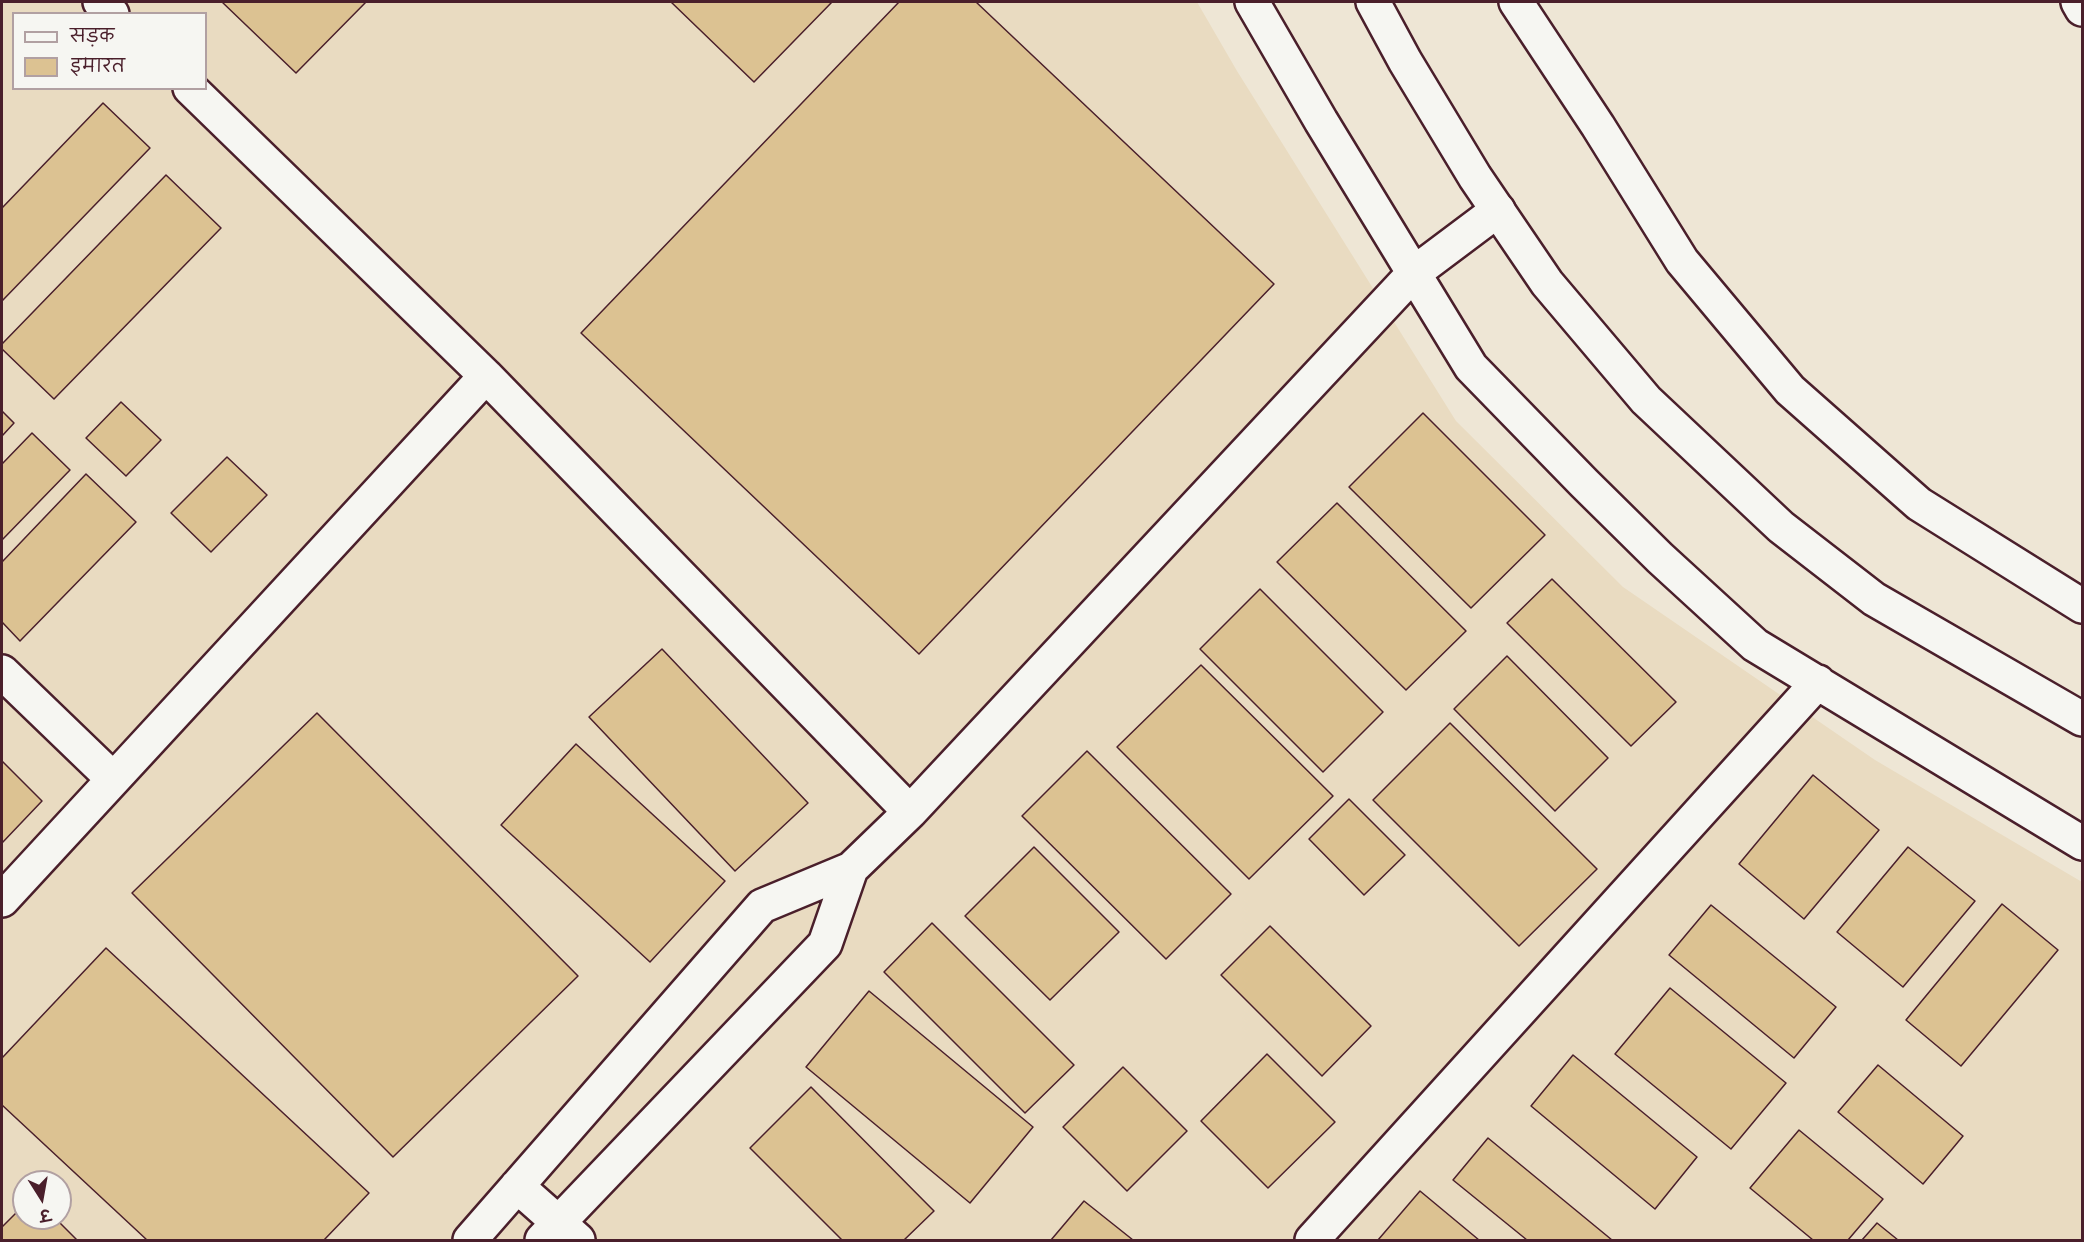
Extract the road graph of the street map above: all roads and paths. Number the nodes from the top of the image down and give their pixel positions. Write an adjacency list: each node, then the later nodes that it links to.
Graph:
1 (1252, 2): 8 (street)
2 (1373, 2): 7 (street)
3 (1516, 2): 10 (street)
4 (2078, 2): 5 (street)
5 (2082, 9)
6 (192, 90): 9 (street)
7 (1498, 210): 8 (street); 13 (street)
8 (1414, 273): 12 (street); 15 (street)
9 (486, 376): 14 (street); 15 (street)
10 (2082, 606)
11 (2, 672): 14 (street)
12 (1818, 682): 16 (street); 21 (street)
13 (2082, 719)
14 (112, 778): 18 (street)
15 (910, 812): 17 (street)
16 (2082, 843)
17 (851, 869): 19 (street); 20 (street)
18 (2, 900)
19 (517, 1186): 20 (street); 22 (street)
20 (559, 1234)
21 (1316, 1239)
22 (470, 1240)

